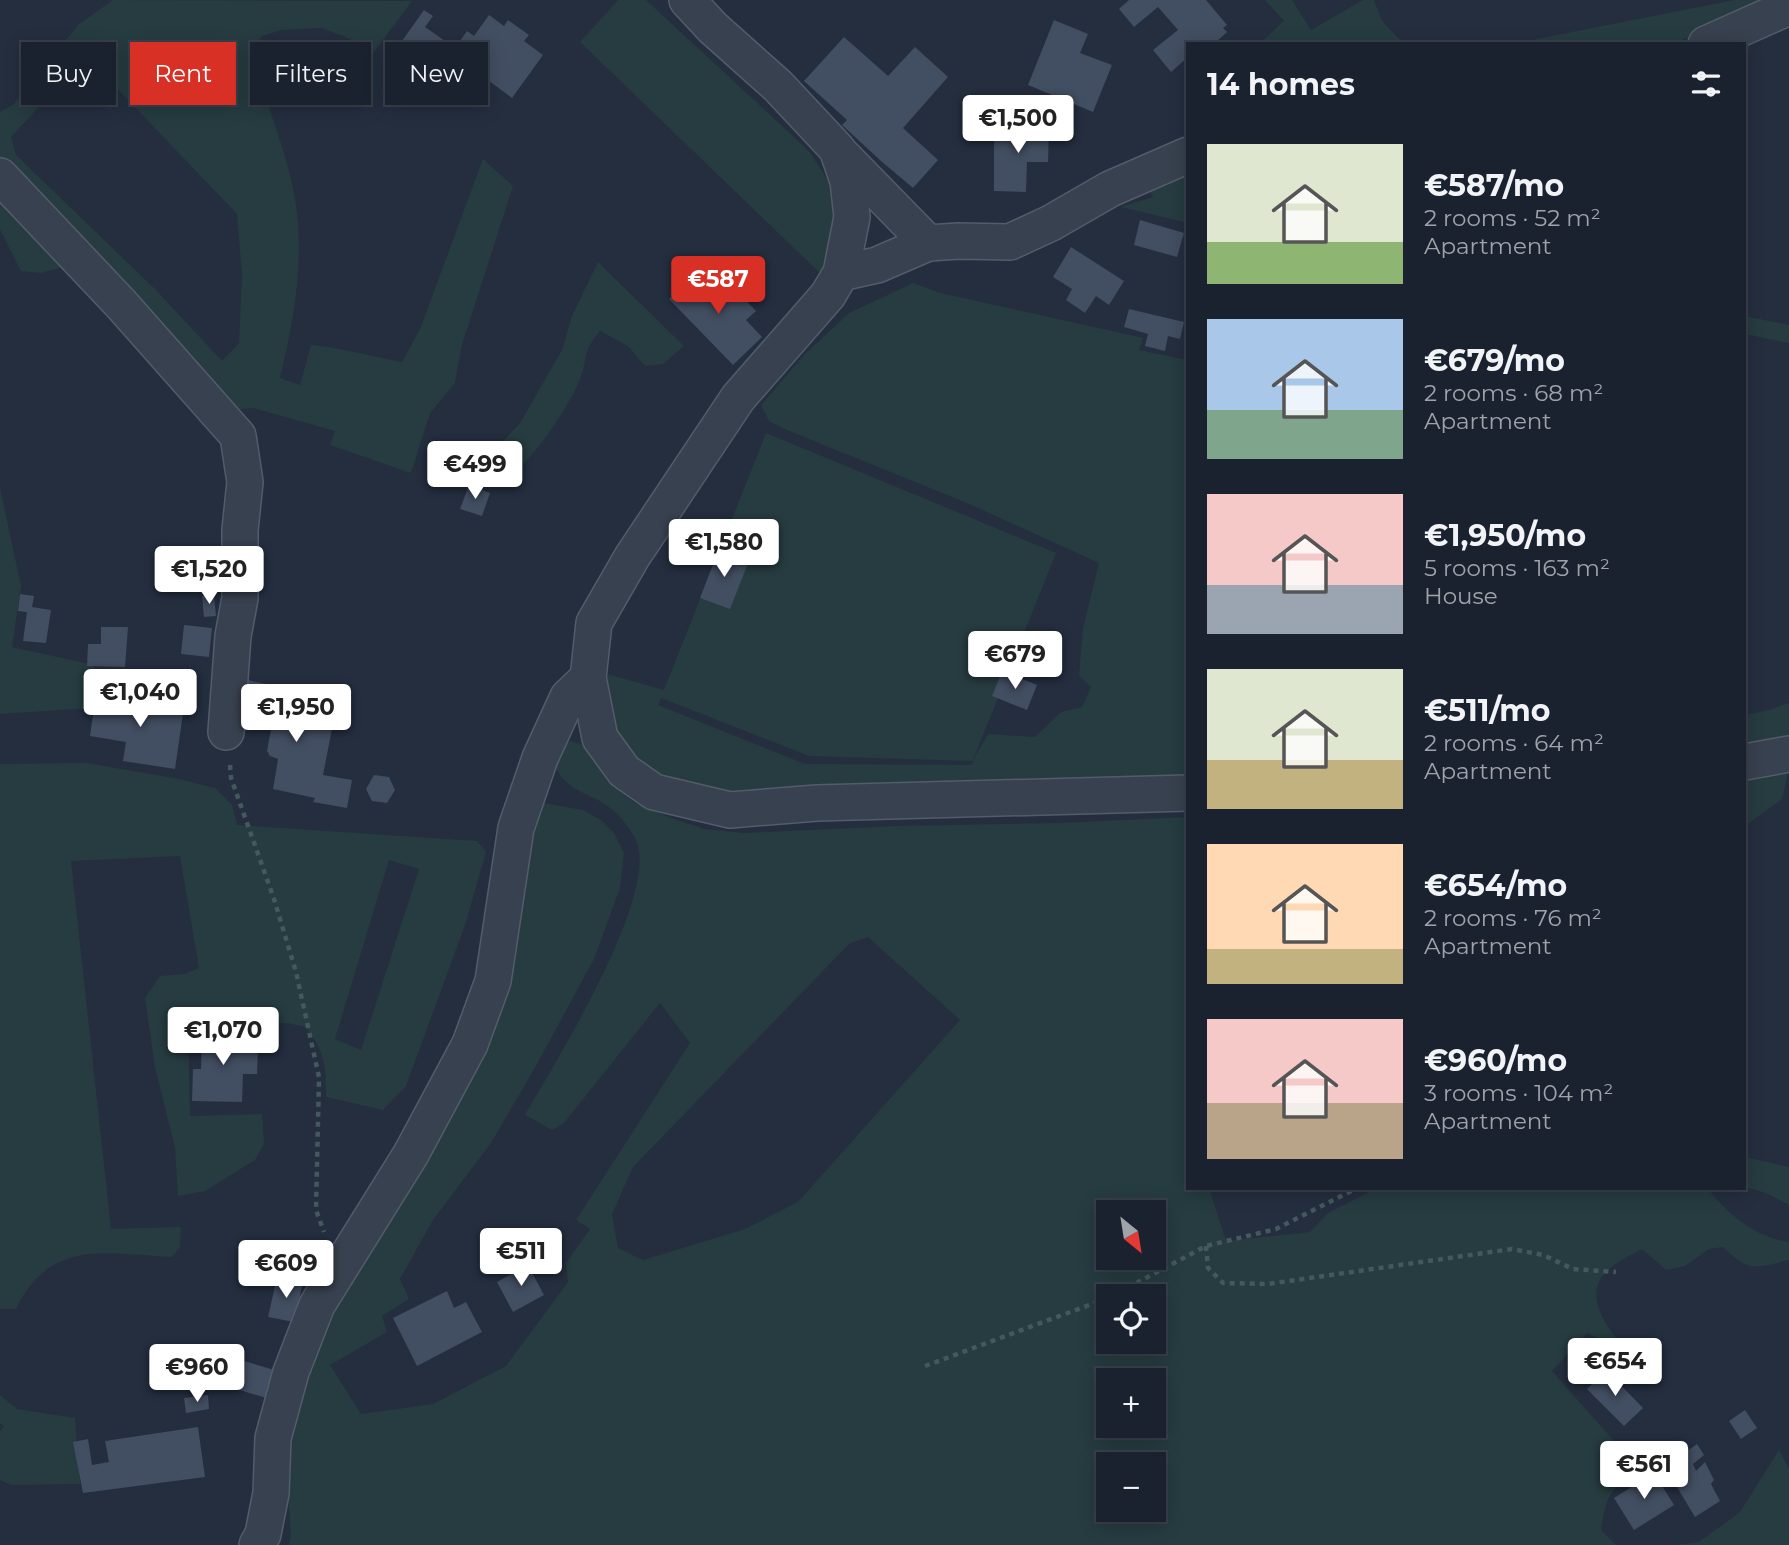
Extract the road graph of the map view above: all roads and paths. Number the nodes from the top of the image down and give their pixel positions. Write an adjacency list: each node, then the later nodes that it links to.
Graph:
1 (687, 0): 4 (street)
2 (1789, 7): 3 (street)
3 (1710, 42)
4 (837, 149): 7 (street); 8 (street)
5 (1186, 156): 7 (street)
6 (0, 176): 10 (street)
7 (928, 243): 8 (street)
8 (841, 273): 9 (street)
9 (588, 678): 13 (street); 16 (street)
10 (226, 732): 16 (path)
11 (1789, 754): 12 (street)
12 (1746, 762)
13 (1186, 793)
14 (1353, 1190): 15 (path)
15 (1206, 1246): 17 (path); 18 (path)
16 (350, 1251): 21 (street)
17 (1616, 1272)
18 (1134, 1284)
19 (1096, 1302): 20 (path)
20 (925, 1366)
21 (257, 1545)

